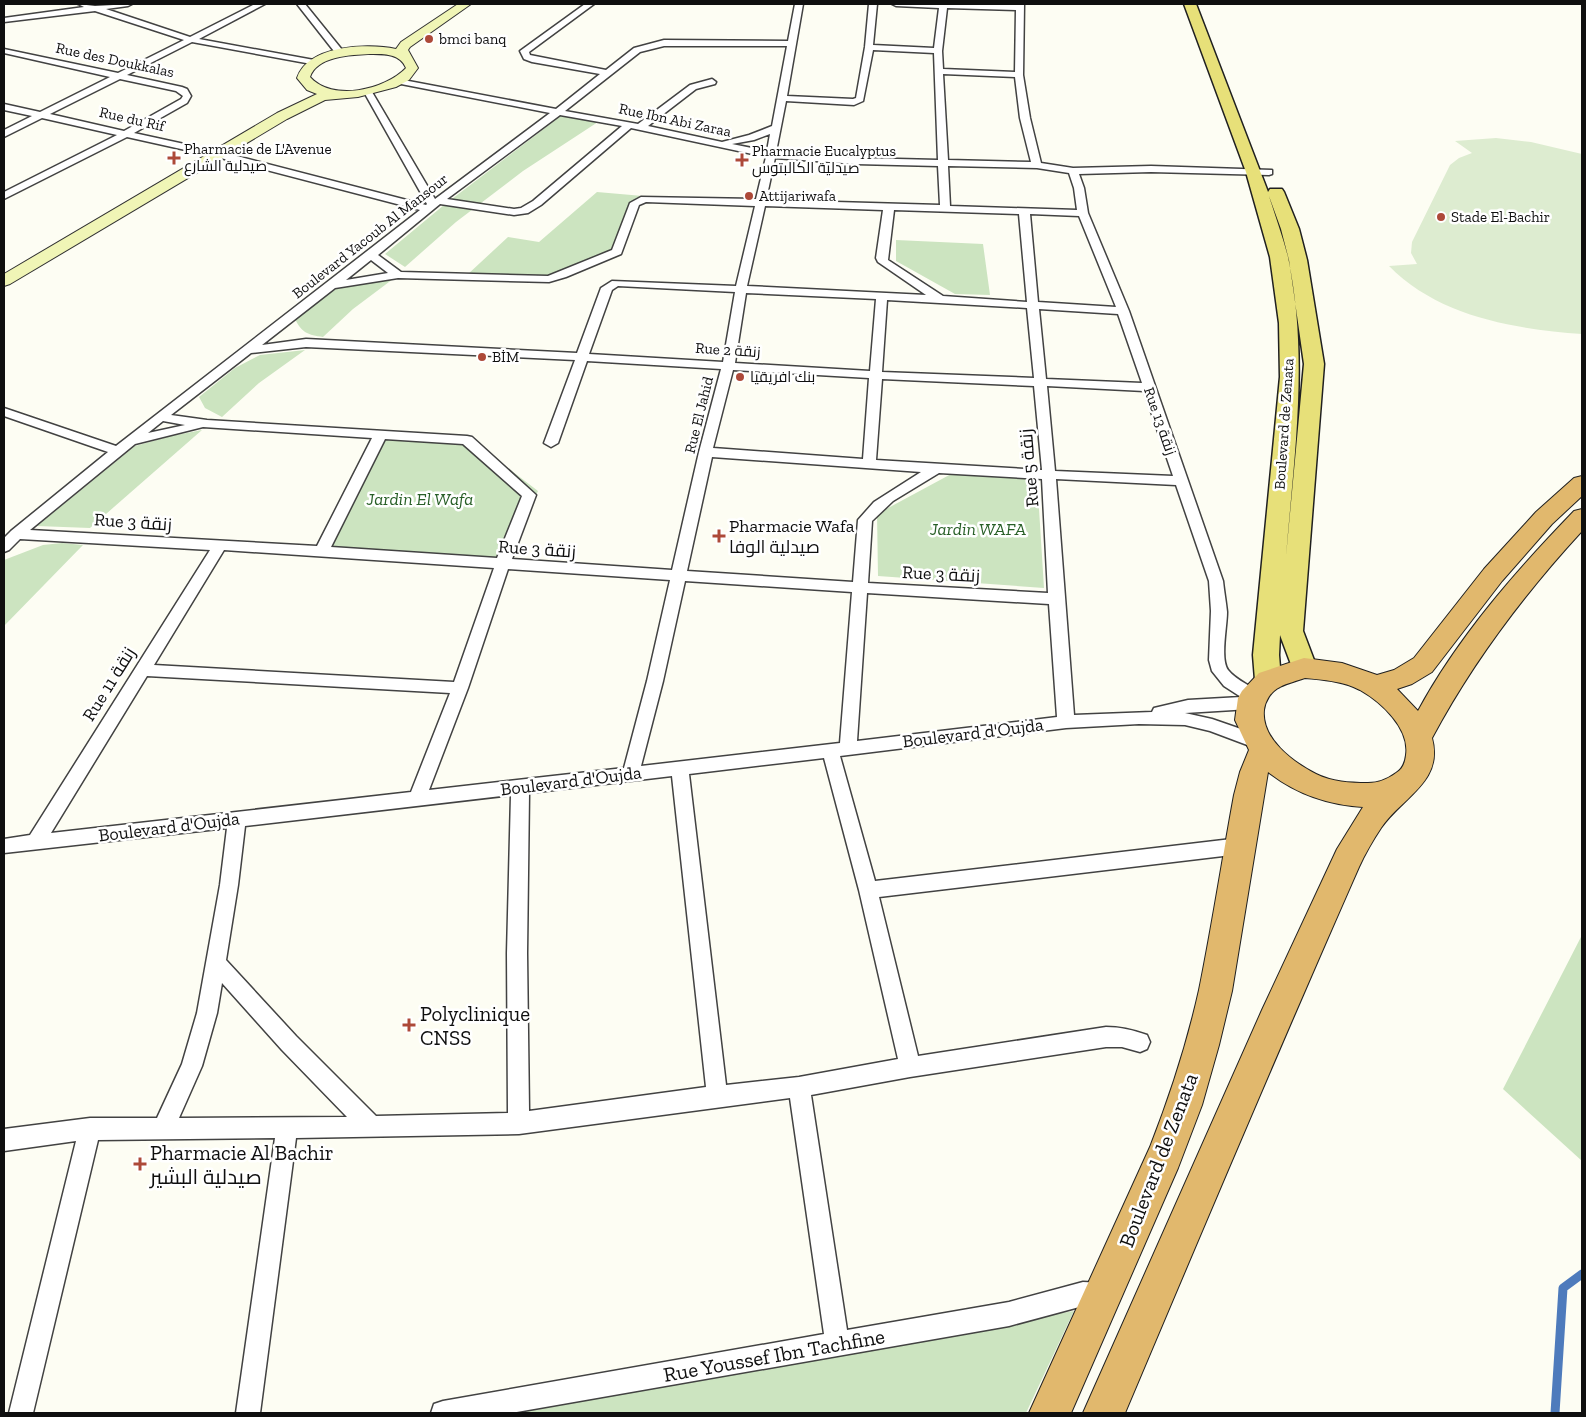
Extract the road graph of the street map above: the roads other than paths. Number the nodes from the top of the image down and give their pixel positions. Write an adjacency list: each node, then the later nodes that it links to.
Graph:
1 (82, 4): 15 (street)
2 (128, 4): 15 (street)
3 (261, 4): 18 (street)
4 (302, 4): 24 (street)
5 (465, 4): 17 (street)
6 (799, 4): 19 (street, Rue El Jahid)
7 (873, 4): 20 (street)
8 (896, 4): 9 (street)
9 (943, 4): 14 (street); 22 (street)
10 (1190, 4): 52 (main road, Boulevard de Zenata)
11 (1203, 4): 52 (main road, Boulevard de Zenata)
12 (571, 5): 13 (street)
13 (587, 6): 28 (street)
14 (1020, 6): 29 (street)
15 (96, 8): 16 (street); 18 (street)
16 (4, 20)
17 (434, 24): 21 (street); 25 (street)
18 (192, 40): 26 (street); 30 (street)
19 (791, 44): 28 (street, Boulevard Yacoub Al Mansour); 36 (street, Rue El Jahid)
20 (869, 47): 22 (street); 36 (street)
21 (370, 50): 24 (street); 25 (street)
22 (938, 50): 27 (street)
23 (4, 51): 30 (street, Rue des Doukkalas)
24 (340, 53): 26 (street)
25 (406, 57): 31 (street)
26 (314, 63): 33 (street)
27 (939, 71): 29 (street); 49 (street)
28 (607, 73): 38 (street, Boulevard Yacoub Al Mansour)
29 (1019, 75): 50 (street)
30 (118, 77): 39 (street); 44 (street, Rue des Doukkalas)
31 (401, 81): 34 (street); 38 (street, Rue Ibn Abi Zaraa)
32 (712, 82): 42 (street)
33 (311, 87): 35 (street); 40 (street)
34 (368, 92): 35 (street); 56 (street)
35 (338, 94): 40 (street)
36 (782, 98): 43 (street, Rue El Jahid)
37 (4, 107): 39 (street, Rue du Rif)
38 (558, 112): 41 (street, Rue Ibn Abi Zaraa); 56 (street, Boulevard Yacoub Al Mansour)
39 (41, 115): 44 (street, Rue du Rif); 45 (street)
40 (282, 116): 47 (street)
41 (629, 125): 42 (street, Rue Ibn Abi Zaraa); 56 (street, Rue du Rif)
42 (640, 127): 46 (street, Rue Ibn Abi Zaraa)
43 (776, 128): 46 (street); 48 (street, Rue El Jahid)
44 (127, 133): 47 (street, Rue du Rif); 53 (street, Rue des Doukkalas)
45 (4, 134)
46 (717, 144): 48 (street, Rue Ibn Abi Zaraa)
47 (218, 154): 56 (street, Rue du Rif); 63 (street)
48 (771, 155): 49 (street, Rue Ibn Abi Zaraa); 54 (street, Rue El Jahid)
49 (942, 164): 50 (street, Rue Ibn Abi Zaraa); 58 (street)
50 (1037, 166): 51 (street)
51 (1073, 171): 52 (street); 60 (street, Rue 13 زنقة)
52 (1263, 177): 55 (main road, Boulevard de Zenata)
53 (4, 196)
54 (760, 203): 57 (street); 62 (street); 65 (street, Rue El Jahid)
55 (1272, 204): 100 (main road, Boulevard de Zenata); 104 (main road, Boulevard de Zenata)
56 (433, 205): 61 (street, Boulevard Yacoub Al Mansour)
57 (889, 207): 58 (street); 67 (street)
58 (945, 208): 59 (street)
59 (1024, 211): 60 (street); 68 (street, Rue 5 زنقة)
60 (1083, 213): 69 (street, Rue 13 زنقة)
61 (371, 255): 62 (street); 64 (street, Boulevard Yacoub Al Mansour)
62 (398, 275): 64 (street)
63 (4, 281)
64 (332, 285): 70 (street, Boulevard Yacoub Al Mansour)
65 (741, 290): 66 (street); 73 (street); 74 (street, Rue El Jahid)
66 (882, 296): 67 (street); 75 (street)
67 (941, 300): 68 (street)
68 (1032, 305): 69 (street); 76 (street, Rue 5 زنقة)
69 (1123, 310): 77 (street, Rue 13 زنقة)
70 (279, 325): 71 (street); 72 (street, Boulevard Yacoub Al Mansour)
71 (306, 343): 72 (street, Rue 2 زنقة); 73 (street, Rue 2 زنقة)
72 (245, 351): 79 (street, Boulevard Yacoub Al Mansour)
73 (581, 357): 74 (street, Rue 2 زنقة); 83 (street)
74 (728, 366): 75 (street, Rue 2 زنقة); 85 (street, Rue El Jahid)
75 (875, 375): 76 (street, Rue 2 زنقة); 86 (street)
76 (1040, 382): 77 (street, Rue 2 زنقة); 88 (street, Rue 5 زنقة)
77 (1148, 387): 89 (street, Rue 13 زنقة)
78 (4, 412): 84 (street)
79 (160, 416): 80 (street); 82 (street, Boulevard Yacoub Al Mansour)
80 (207, 424): 81 (street); 82 (street)
81 (380, 435): 95 (street); 96 (street)
82 (128, 442): 84 (street, Boulevard Yacoub Al Mansour)
83 (551, 443)
84 (117, 451): 92 (street, Boulevard Yacoub Al Mansour)
85 (706, 452): 86 (street); 97 (street, Rue El Jahid)
86 (869, 464): 87 (street)
87 (936, 468): 88 (street); 98 (street)
88 (1049, 475): 89 (street); 99 (street, Rue 5 زنقة)
89 (1180, 481): 104 (street, Rue 13 زنقة)
90 (1582, 483): 102 (highway)
91 (1582, 517): 107 (highway)
92 (16, 534): 93 (street, Boulevard Yacoub Al Mansour); 94 (street, Rue 3 زنقة)
93 (4, 546)
94 (219, 547): 95 (street, Rue 3 زنقة); 101 (street, Rue 11 زنقة)
95 (321, 552): 96 (street, Rue 3 زنقة)
96 (502, 565): 97 (street, Rue 3 زنقة); 103 (street)
97 (678, 577): 98 (street, Rue 3 زنقة); 111 (street, Rue El Jahid)
98 (859, 589): 99 (street, Rue 3 زنقة); 109 (street)
99 (1056, 599): 106 (street, Rue 5 زنقة)
100 (1304, 668): 102 (highway); 104 (highway)
101 (141, 670): 103 (street); 116 (street, Rue 11 زنقة)
102 (1375, 686): 107 (highway)
103 (460, 688): 114 (street)
104 (1257, 693): 105 (street, Boulevard d'Oujda); 108 (highway)
105 (1139, 718): 106 (street, Boulevard d'Oujda); 108 (street, Boulevard d'Oujda)
106 (1066, 722): 109 (street, Boulevard d'Oujda)
107 (1419, 737): 112 (highway)
108 (1260, 746): 112 (highway); 118 (highway, Boulevard de Zenata)
109 (839, 750): 110 (street, Boulevard d'Oujda); 119 (street)
110 (680, 769): 111 (street, Boulevard d'Oujda); 124 (street)
111 (631, 773): 113 (street, Boulevard d'Oujda)
112 (1405, 783): 137 (highway)
113 (520, 787): 114 (street, Boulevard d'Oujda); 125 (street)
114 (417, 798): 115 (street, Boulevard d'Oujda)
115 (236, 819): 116 (street, Boulevard d'Oujda); 120 (street)
116 (35, 843): 117 (street, Boulevard d'Oujda)
117 (4, 846)
118 (1240, 846): 119 (street); 131 (highway, Boulevard de Zenata)
119 (868, 890): 122 (street)
120 (216, 963): 126 (street); 127 (street)
121 (1140, 1042): 122 (street)
122 (910, 1067): 123 (street)
123 (799, 1087): 124 (street); 132 (street)
124 (717, 1096): 125 (street)
125 (519, 1123): 126 (street)
126 (372, 1127): 128 (street)
127 (163, 1128): 128 (street); 129 (street)
128 (287, 1128): 134 (street)
129 (90, 1129): 130 (street); 133 (street)
130 (4, 1140)
131 (1104, 1295): 132 (street, Rue Youssef Ibn Tachfine); 136 (highway, Boulevard de Zenata)
132 (837, 1344): 135 (street, Rue Youssef Ibn Tachfine)
133 (21, 1413)
134 (248, 1413)
135 (443, 1413)
136 (1050, 1413)
137 (1104, 1413)

